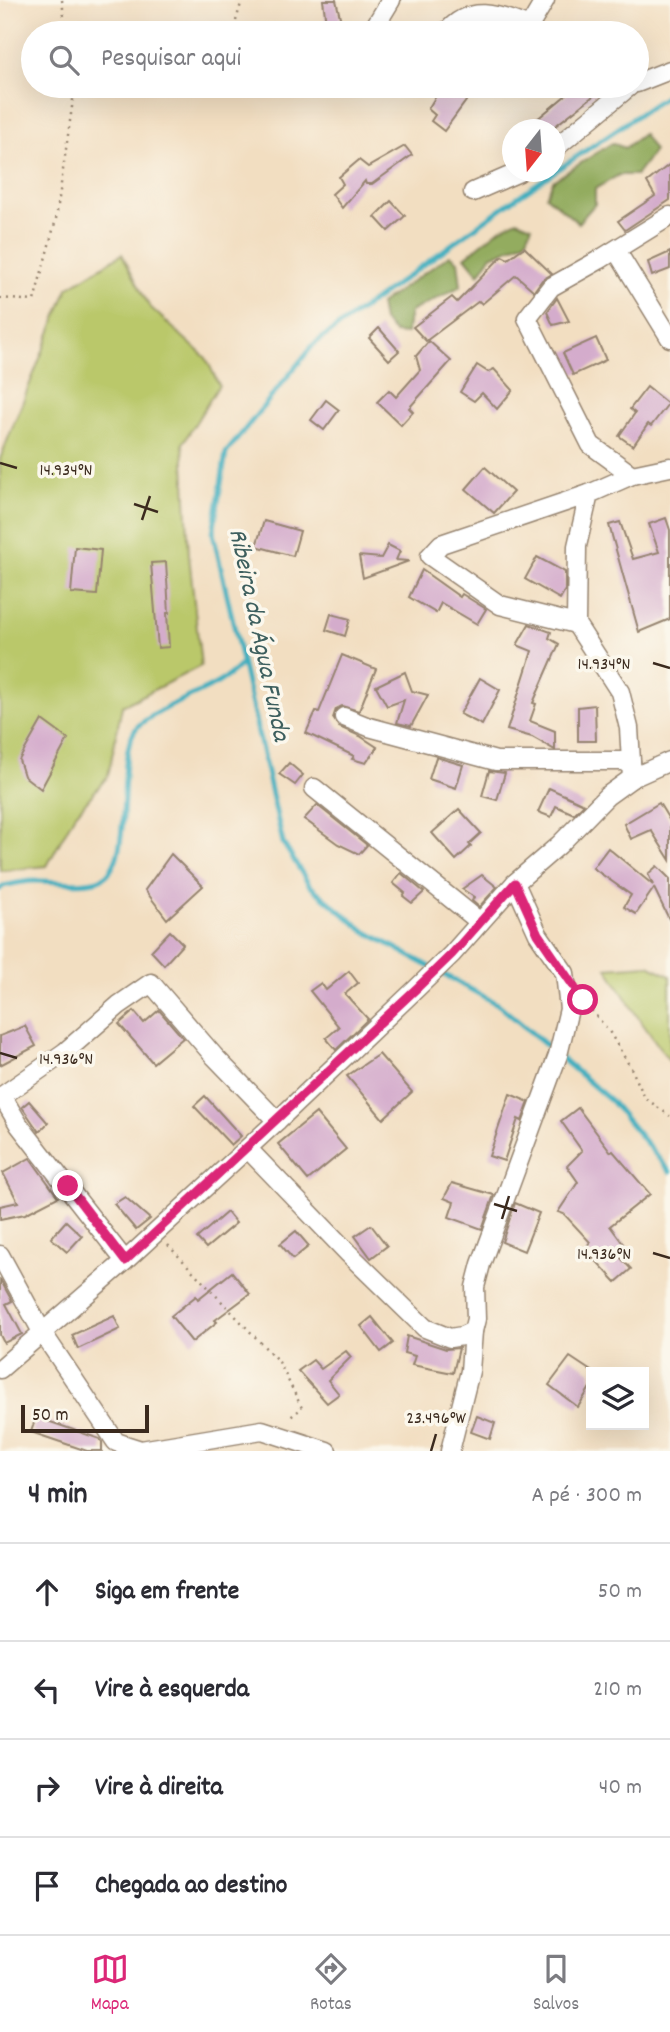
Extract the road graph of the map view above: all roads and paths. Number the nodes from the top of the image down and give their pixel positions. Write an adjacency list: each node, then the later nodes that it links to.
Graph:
1 (62, 0): 5 (path)
2 (242, 0): 6 (path)
3 (391, 0): 7 (street)
4 (545, 0): 10 (street)
5 (65, 21)
6 (236, 21)
7 (378, 21)
8 (455, 21): 9 (street)
9 (514, 21)
10 (533, 21)
11 (670, 70): 12 (street)
12 (649, 78)
13 (73, 98): 20 (path)
14 (616, 98): 15 (street)
15 (565, 141)
16 (502, 179): 17 (street)
17 (472, 192)
18 (670, 216): 19 (street)
19 (616, 250): 21 (street); 23 (street)
20 (0, 298)
21 (670, 338)
22 (670, 467): 23 (street)
23 (632, 475): 24 (street)
24 (589, 494): 25 (street); 25 (street)
25 (576, 624): 28 (street)
26 (344, 717): 28 (street)
27 (670, 761): 28 (street)
28 (631, 770): 30 (street)
29 (314, 788): 31 (street)
30 (515, 883): 31 (street); 40 (street)
31 (480, 922): 35 (street)
32 (583, 1000): 34 (path)
33 (1, 1097): 35 (street); 39 (street)
34 (670, 1116)
35 (277, 1121): 36 (street)
36 (248, 1149): 37 (street); 40 (street)
37 (156, 1232): 39 (street); 43 (path)
38 (0, 1255): 41 (street)
39 (125, 1261): 41 (street)
40 (473, 1331): 45 (street)
41 (42, 1332): 42 (street); 43 (street)
42 (0, 1369)
43 (271, 1432): 44 (street)
44 (327, 1451)
45 (450, 1451)

